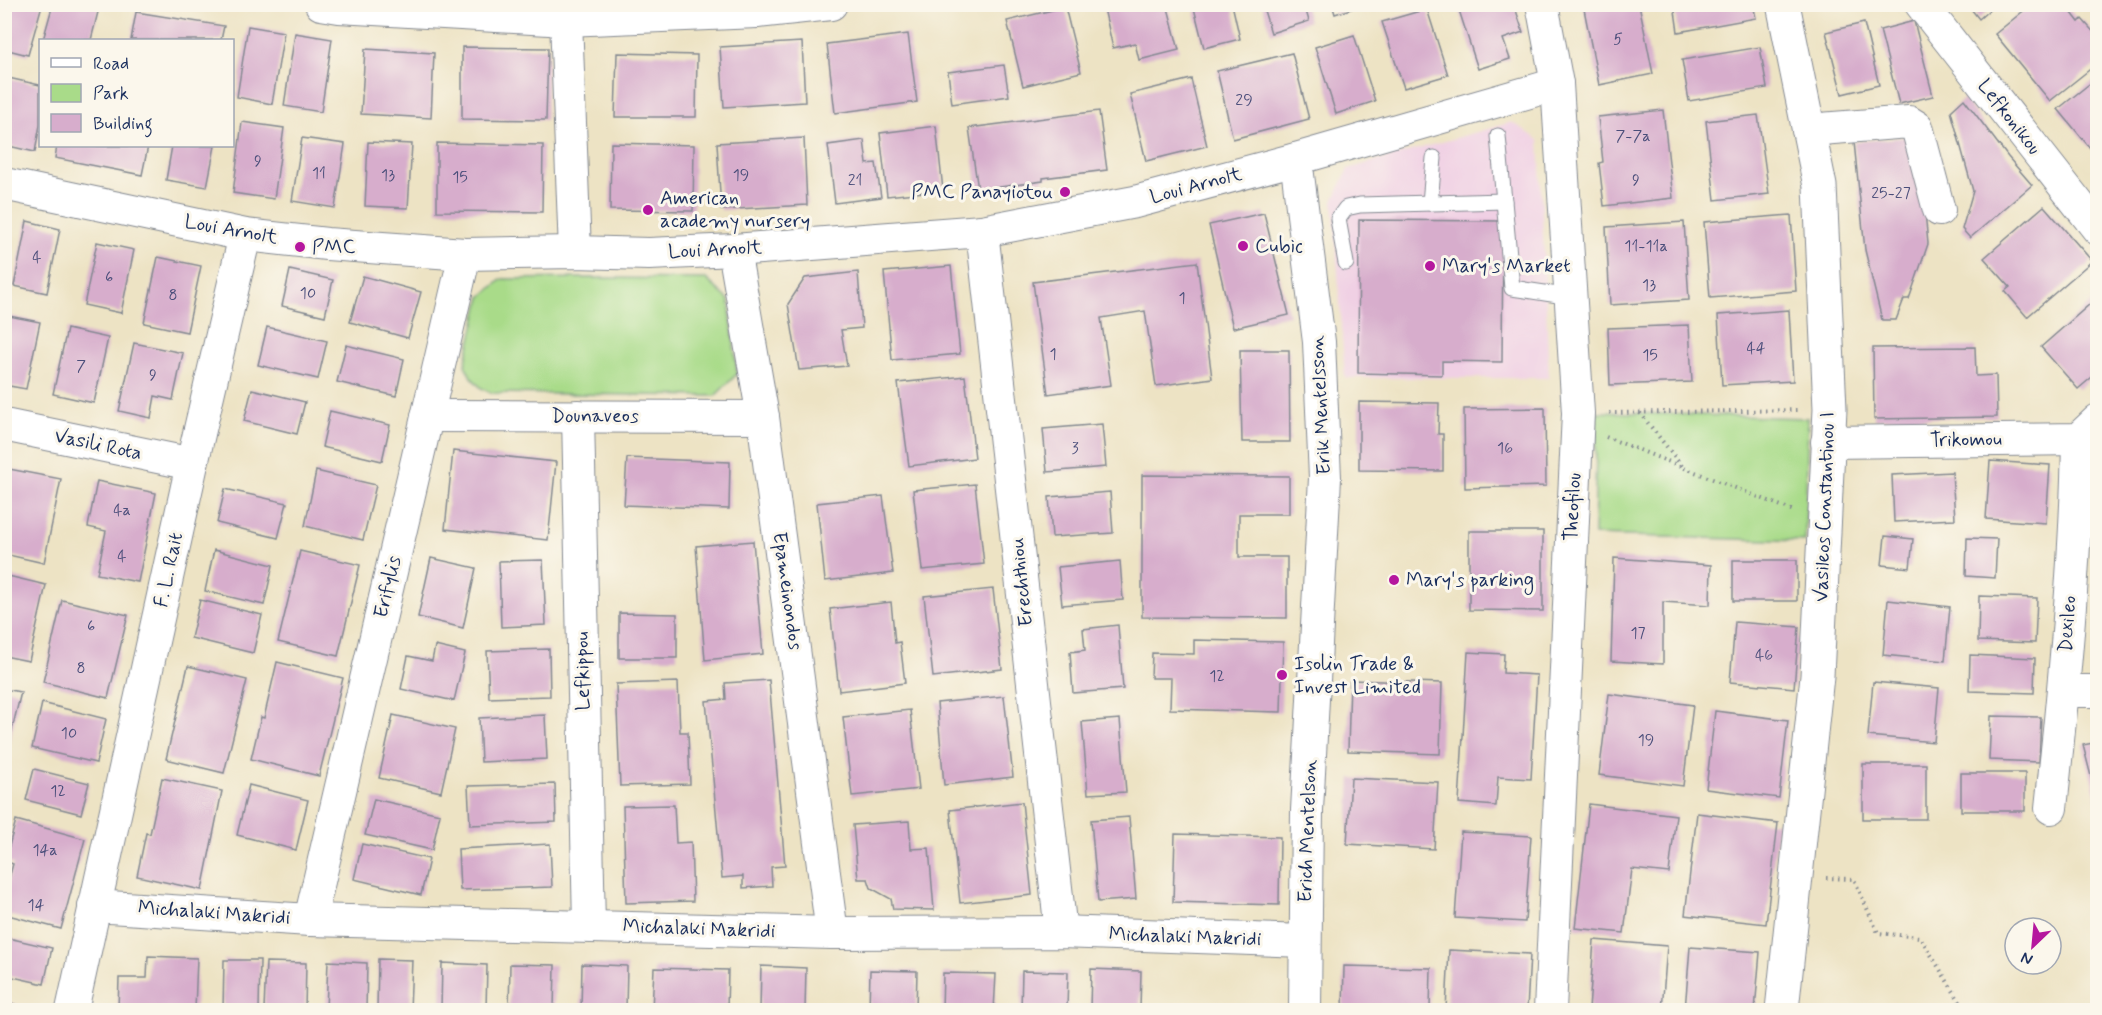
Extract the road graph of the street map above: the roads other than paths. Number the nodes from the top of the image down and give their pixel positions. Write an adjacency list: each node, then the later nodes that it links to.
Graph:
1 (321, 4): 6 (street)
2 (831, 4): 6 (street)
3 (1542, 4): 7 (street, Theofilou)
4 (1783, 4): 8 (main road, Vasileos Constantinou I)
5 (1921, 4): 16 (street, Lefkonikou)
6 (566, 20): 20 (street)
7 (1557, 84): 11 (street, Loui Arnolt); 23 (street, Theofilou)
8 (1808, 130): 15 (street); 29 (main road, Vasileos Constantinou I)
9 (1498, 136): 13 (lane)
10 (1434, 158): 14 (lane)
11 (1296, 159): 17 (street, Loui Arnolt); 31 (street, Erik Mentelsson)
12 (4, 184): 18 (street, Loui Arnolt)
13 (1504, 201): 14 (lane); 23 (lane)
14 (1430, 203): 22 (lane)
15 (1939, 210)
16 (2097, 229)
17 (982, 231): 19 (street, Loui Arnolt); 38 (street, Erechthiou)
18 (245, 235): 21 (street, Loui Arnolt); 30 (street, F. L. Rait)
19 (734, 250): 20 (street, Loui Arnolt); 26 (street, Epameinondos)
20 (575, 252): 21 (street, Loui Arnolt)
21 (465, 254): 24 (street, Erifylis)
22 (1346, 264)
23 (1571, 297): 43 (street, Theofilou)
24 (427, 416): 25 (street, Dounaveos); 36 (street, Erifylis)
25 (578, 416): 26 (street, Dounaveos); 37 (street, Lefkippou)
26 (763, 417): 39 (street, Epameinondos)
27 (4, 425): 30 (street, Vasili Rota)
28 (2088, 430): 29 (street, Trikomou); 32 (street, Dexileo)
29 (1827, 442): 44 (main road, Vasileos Constantinou I)
30 (192, 464): 35 (street, F. L. Rait)
31 (1316, 652): 40 (street, Erich Mentelson)
32 (2064, 691): 33 (street); 34 (street, Dexileo)
33 (2097, 692)
34 (2051, 808)
35 (94, 906): 36 (street, Michalaki Makridi); 41 (street, F. L. Rait)
36 (310, 920): 37 (street, Michalaki Makridi)
37 (589, 926): 39 (street, Michalaki Makridi)
38 (1061, 932): 39 (street, Michalaki Makridi); 40 (street, Michalaki Makridi)
39 (832, 933)
40 (1304, 941): 42 (street, Erich Mentelson)
41 (72, 1011)
42 (1305, 1011)
43 (1550, 1011)
44 (1782, 1011)

